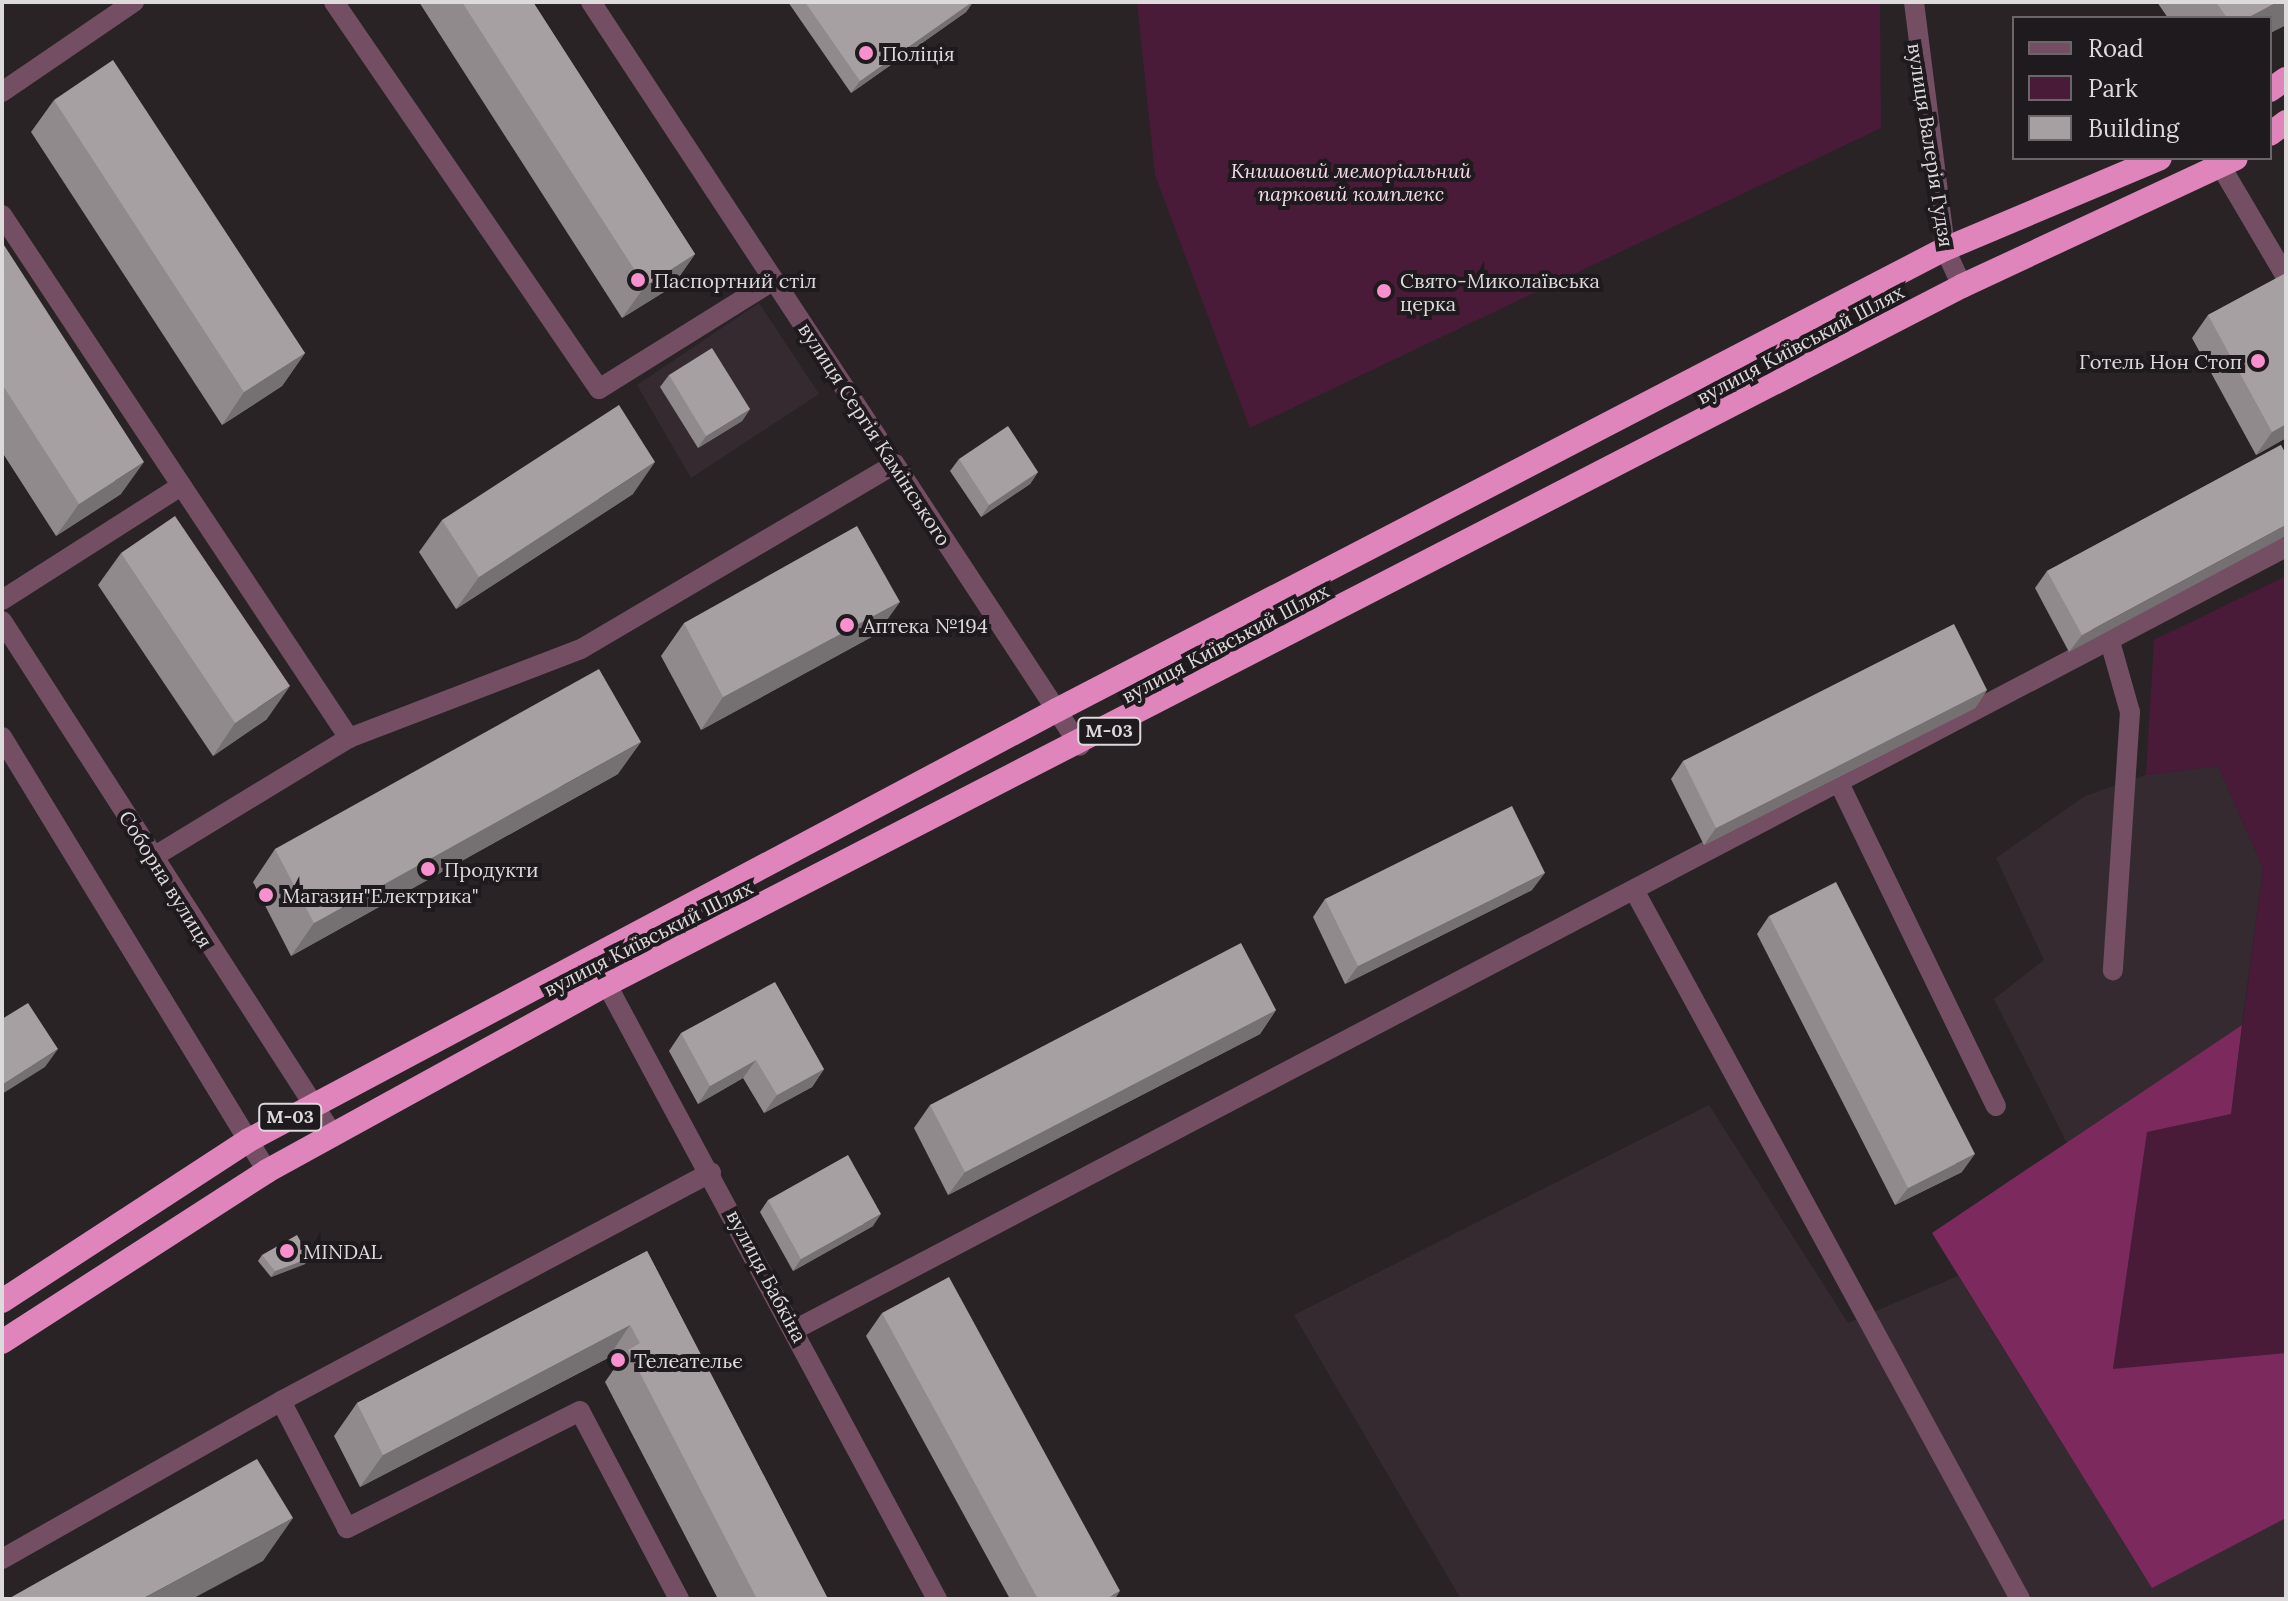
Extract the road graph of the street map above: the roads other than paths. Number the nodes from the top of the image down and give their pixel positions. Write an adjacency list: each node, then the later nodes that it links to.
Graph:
1 (134, 2): 5 (street)
2 (334, 2): 11 (street)
3 (591, 2): 11 (street, вулиця Сергія Камінського)
4 (1914, 2): 9 (street, вулиця Валерія Гудзя)
5 (2, 92)
6 (2155, 160): 9 (highway, вулиця Київський Шлях / М-03)
7 (2224, 161): 10 (street); 12 (highway, вулиця Київський Шлях / М-03)
8 (2, 215): 14 (street)
9 (1945, 249): 12 (street, вулиця Валерія Гудзя); 19 (highway, вулиця Київський Шлях / М-03)
10 (2286, 277)
11 (774, 280): 13 (street, вулиця Сергія Камінського)
12 (1962, 286): 22 (highway, вулиця Київський Шлях / М-03)
13 (895, 464): 19 (street, вулиця Сергія Камінського); 21 (street)
14 (181, 486): 16 (street); 21 (street)
15 (2286, 547): 18 (street)
16 (2, 600)
17 (2, 621): 24 (street, Соборна вулиця)
18 (2109, 638): 23 (street); 27 (street)
19 (1057, 710): 22 (street, вулиця Сергія Камінського); 26 (highway, вулиця Київський Шлях / М-03)
20 (2, 737): 32 (street)
21 (349, 738): 24 (street)
22 (1080, 746): 28 (highway, вулиця Київський Шлях / М-03)
23 (1839, 783): 25 (street); 30 (street)
24 (152, 858): 29 (street, Соборна вулиця)
25 (1634, 890): 36 (street); 42 (street)
26 (592, 957): 28 (street, вулиця Бабкіна); 29 (highway, вулиця Київський Шлях / М-03)
27 (2113, 970)
28 (607, 984): 31 (highway, вулиця Київський Шлях / М-03); 34 (street, вулиця Бабкіна)
29 (311, 1106): 31 (street, Соборна вулиця); 32 (highway, вулиця Київський Шлях / М-03)
30 (1996, 1106)
31 (333, 1135): 33 (highway, вулиця Київський Шлях / М-03)
32 (249, 1140): 33 (street); 35 (highway, вулиця Київський Шлях / М-03)
33 (267, 1171): 37 (highway, вулиця Київський Шлях / М-03)
34 (711, 1172): 36 (street, вулиця Бабкіна); 38 (street)
35 (2, 1301)
36 (796, 1329): 41 (street, вулиця Бабкіна)
37 (2, 1342)
38 (281, 1401): 39 (street); 40 (street)
39 (2, 1559)
40 (679, 1599)
41 (937, 1599)
42 (2020, 1599)

